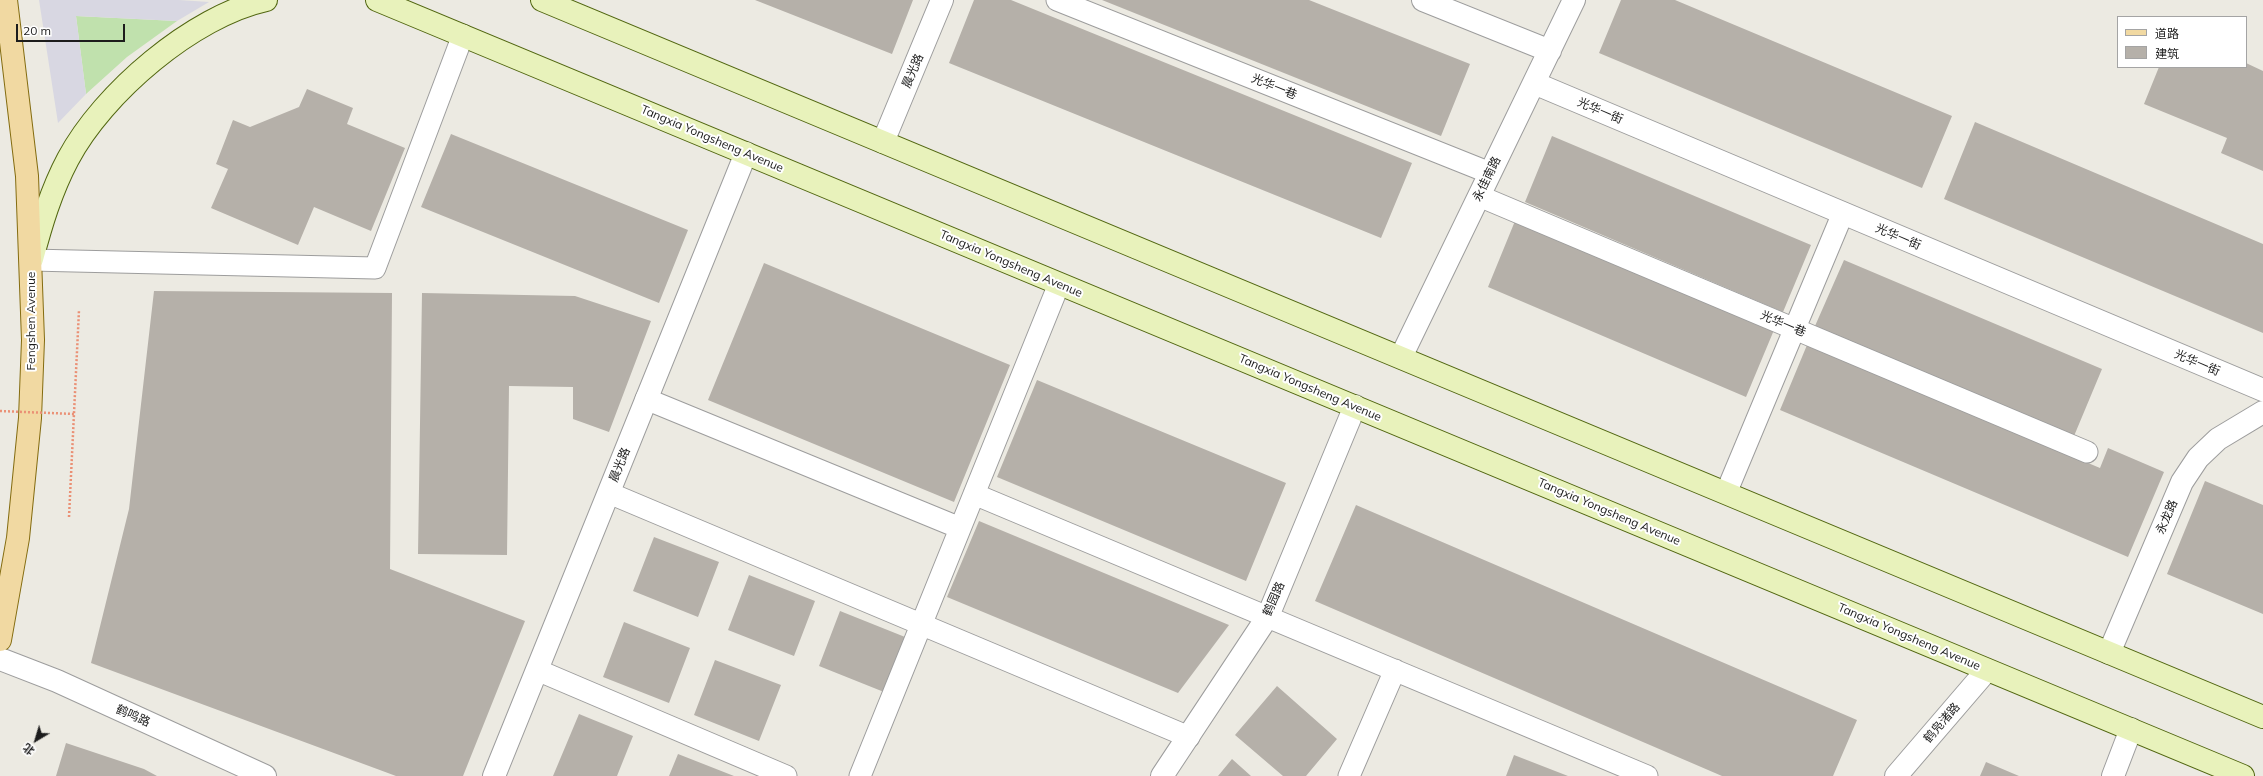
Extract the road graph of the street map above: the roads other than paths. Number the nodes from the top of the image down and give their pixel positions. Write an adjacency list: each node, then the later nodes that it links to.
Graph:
1 (6, 0): 17 (main road, Fengshen Avenue)
2 (266, 0): 17 (main road)
3 (377, 0): 9 (main road, Tangxia Yongsheng Avenue)
4 (542, 0): 12 (main road)
5 (942, 0): 12 (street, 晨光路)
6 (1057, 0): 14 (lane, 光华一巷)
7 (1423, 0): 10 (street)
8 (1574, 0): 10 (street, 永佳南路)
9 (463, 35): 13 (main road, Tangxia Yongsheng Avenue); 17 (lane)
10 (1550, 51): 11 (street, 永佳南路)
11 (1534, 83): 14 (street, 永佳南路); 16 (street, 光华一街)
12 (883, 142): 20 (main road)
13 (746, 153): 18 (main road, Tangxia Yongsheng Avenue); 22 (street, 晨光路)
14 (1490, 173): 15 (street, 永佳南路)
15 (1480, 196): 19 (lane, 光华一巷); 20 (street, 永佳南路)
16 (1842, 213): 19 (lane); 21 (street, 光华一街)
17 (31, 260): 32 (main road, Fengshen Avenue)
18 (1059, 284): 23 (main road, Tangxia Yongsheng Avenue); 28 (lane)
19 (1795, 328): 25 (lane, 光华一巷); 27 (lane)
20 (1401, 357): 27 (main road)
21 (2263, 390)
22 (646, 399): 26 (street, 晨光路); 29 (lane)
23 (1355, 406): 30 (street, 鹤园路); 37 (main road, Tangxia Yongsheng Avenue)
24 (2263, 412): 33 (street, 永龙路)
25 (2087, 452)
26 (609, 493): 31 (lane); 35 (street, 晨光路)
27 (1726, 493): 33 (main road)
28 (974, 494): 29 (lane); 30 (lane)
29 (960, 528): 31 (lane)
30 (1268, 616): 36 (lane); 40 (street, 鹤园路)
31 (921, 624): 40 (lane); 44 (lane)
32 (0, 640)
33 (2110, 653): 38 (main road)
34 (0, 659): 41 (street, 鹤鸣路)
35 (537, 670): 42 (street, 晨光路); 43 (lane)
36 (1395, 670): 46 (lane); 47 (lane)
37 (1987, 670): 39 (main road, Tangxia Yongsheng Avenue); 48 (street, 鹤凫渚路)
38 (2263, 718)
39 (2131, 729): 49 (street); 50 (main road, Tangxia Yongsheng Avenue)
40 (1189, 737): 45 (street, 鹤园路)
41 (265, 776)
42 (494, 776)
43 (786, 776)
44 (860, 776)
45 (1162, 776)
46 (1349, 776)
47 (1647, 776)
48 (1896, 776)
49 (2113, 776)
50 (2243, 776)

